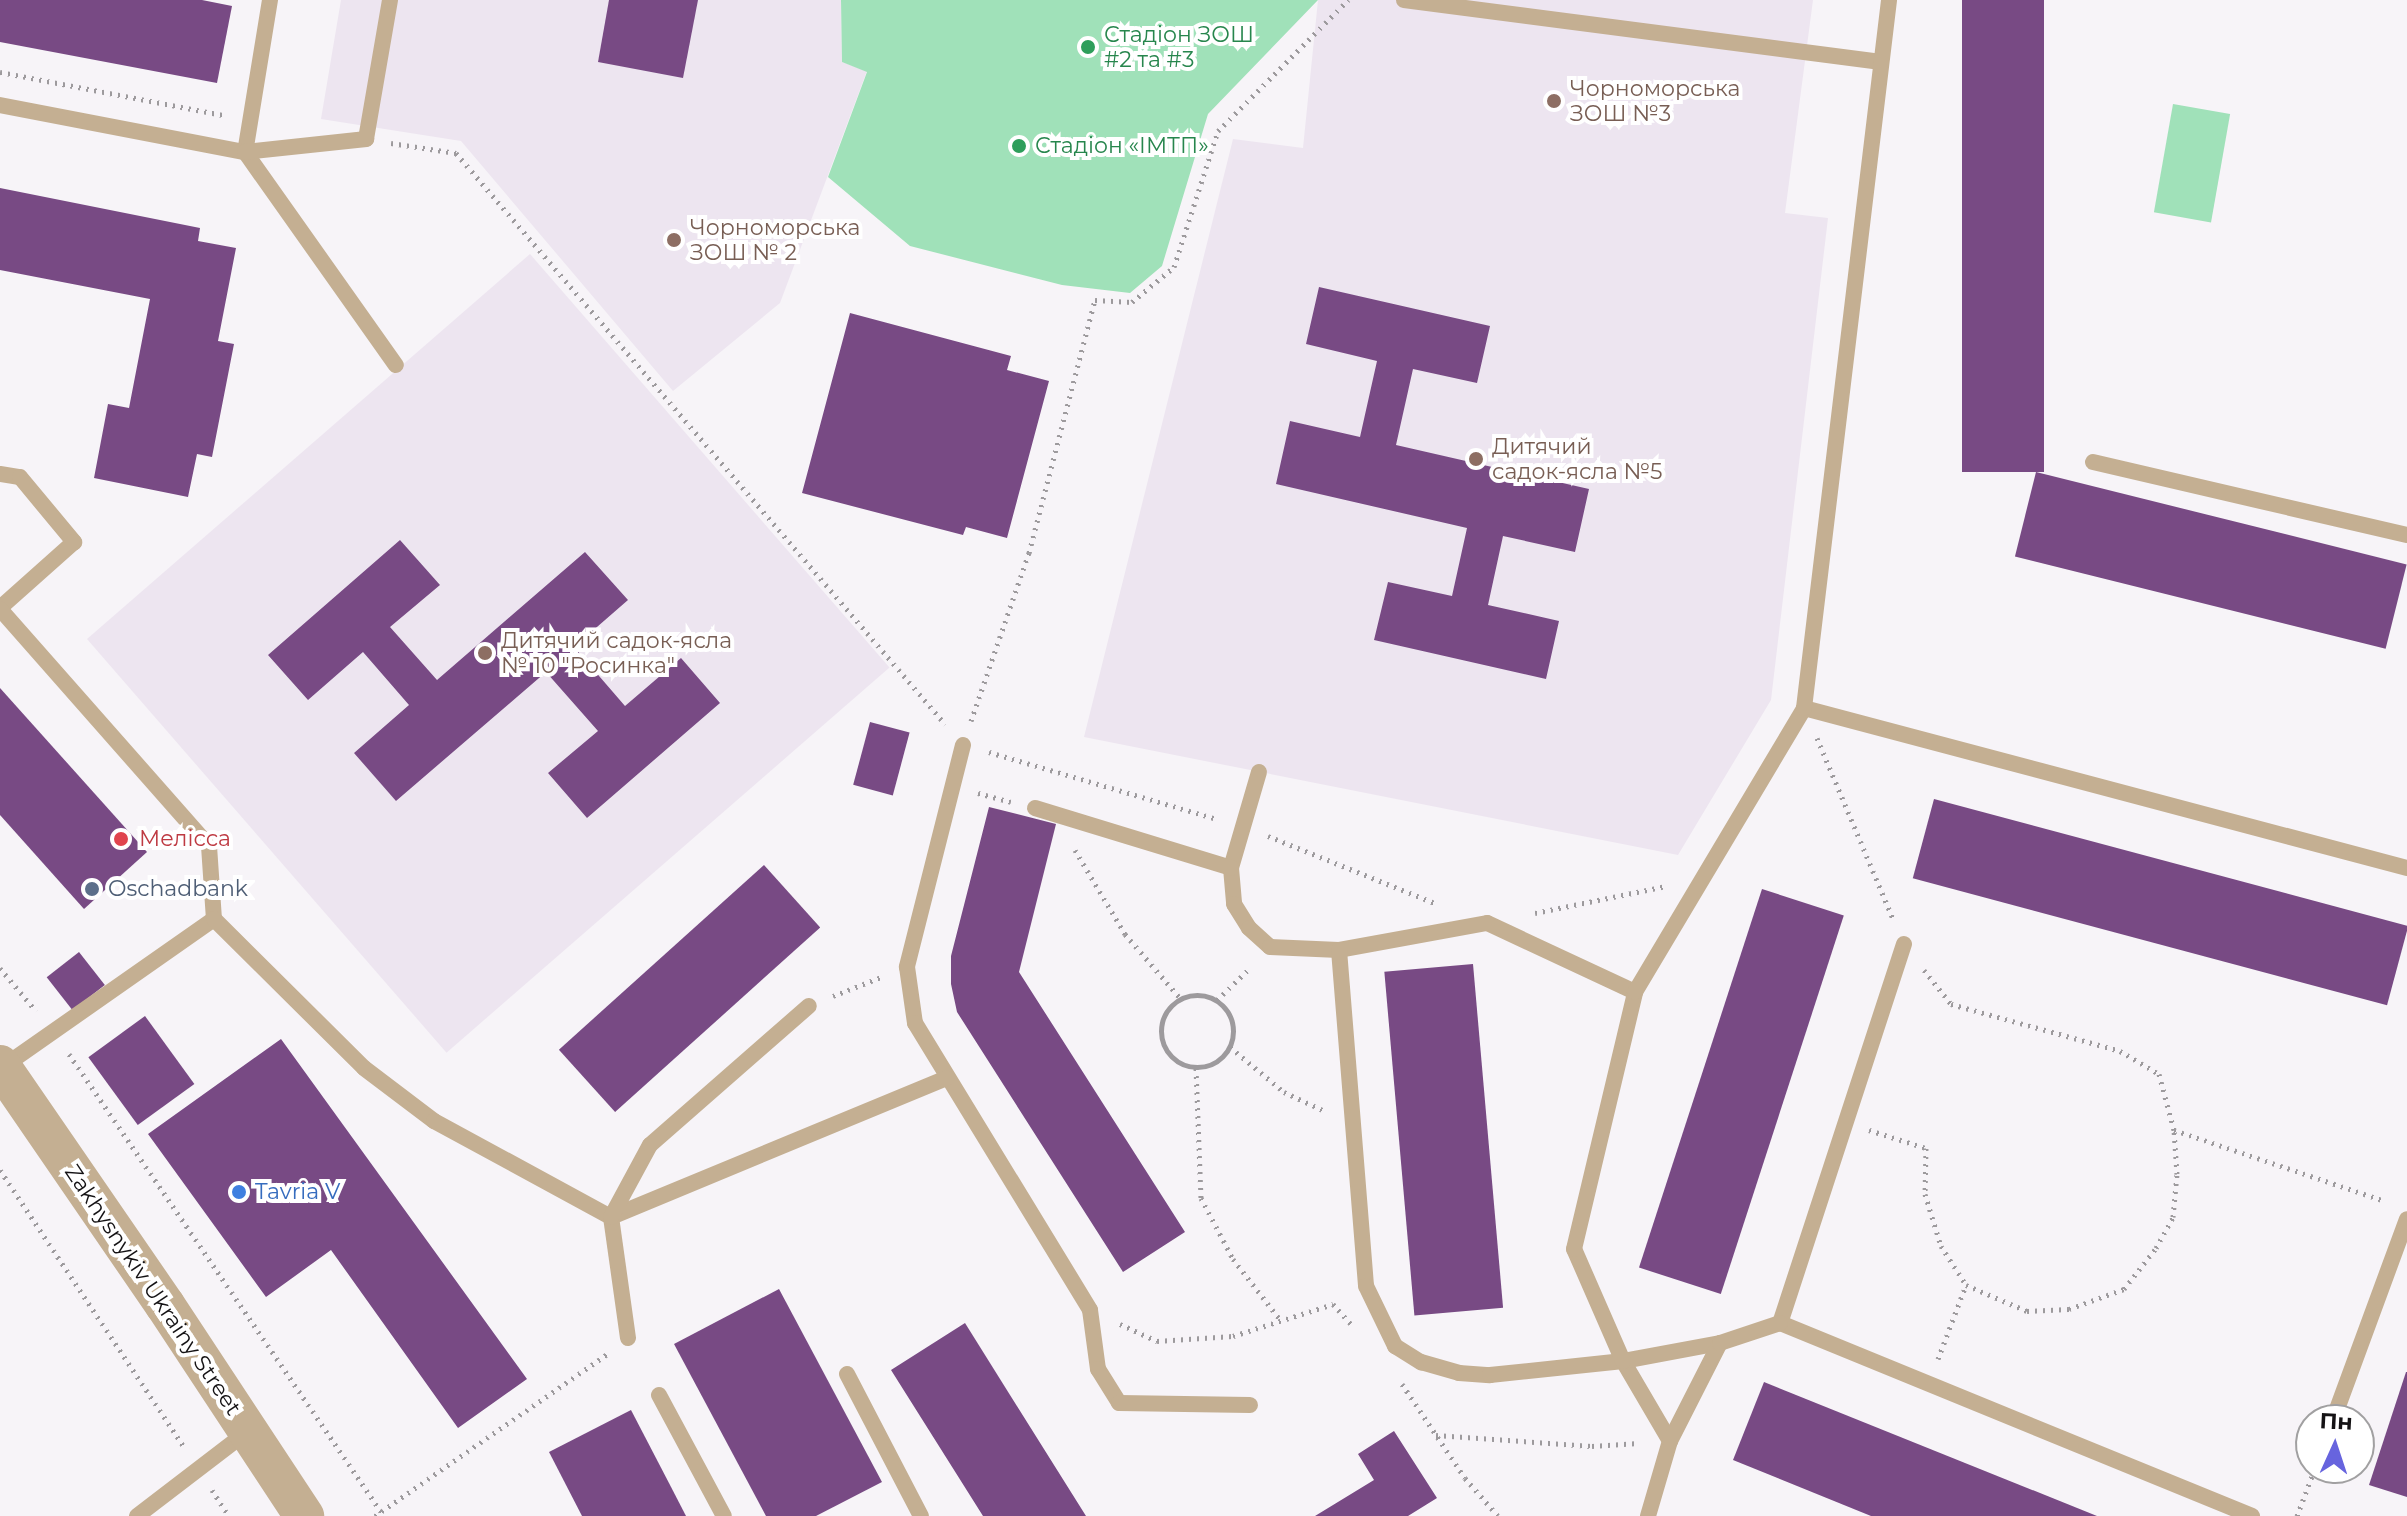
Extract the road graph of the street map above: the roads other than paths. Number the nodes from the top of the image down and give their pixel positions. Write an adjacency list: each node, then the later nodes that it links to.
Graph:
1 (270, 0): 7 (lane)
2 (390, 0): 7 (lane)
3 (1404, 0): 5 (lane)
4 (1889, 0): 5 (lane)
5 (1881, 62): 13 (lane)
6 (0, 105): 7 (lane)
7 (245, 152): 8 (lane)
8 (396, 365)
9 (2093, 462): 11 (lane)
10 (0, 474): 12 (lane)
11 (2407, 535)
12 (0, 608): 19 (lane)
13 (1804, 708): 18 (lane); 22 (lane)
14 (963, 745): 25 (lane)
15 (1259, 772): 17 (lane)
16 (1035, 808): 17 (lane)
17 (1231, 868): 21 (lane)
18 (2407, 868)
19 (214, 919): 24 (lane); 26 (lane)
20 (1904, 944): 28 (lane)
21 (1339, 950): 22 (lane); 31 (lane)
22 (1635, 992): 31 (lane)
23 (809, 1006): 26 (lane)
24 (1, 1067): 36 (street, Zakhysnykiv Ukrainy Street)
25 (946, 1078): 26 (lane); 35 (lane)
26 (611, 1217): 29 (lane)
27 (2407, 1219): 34 (lane)
28 (1780, 1323): 30 (lane); 43 (lane)
29 (628, 1338)
30 (1720, 1343): 31 (lane); 37 (lane)
31 (1623, 1361): 37 (lane)
32 (847, 1374): 41 (lane)
33 (659, 1395): 40 (lane)
34 (2339, 1404)
35 (1250, 1405)
36 (248, 1432): 38 (lane); 39 (street, Zakhysnykiv Ukrainy Street)
37 (1670, 1441): 42 (lane)
38 (137, 1516)
39 (304, 1516)
40 (724, 1516)
41 (921, 1516)
42 (1648, 1516)
43 (2252, 1516)

